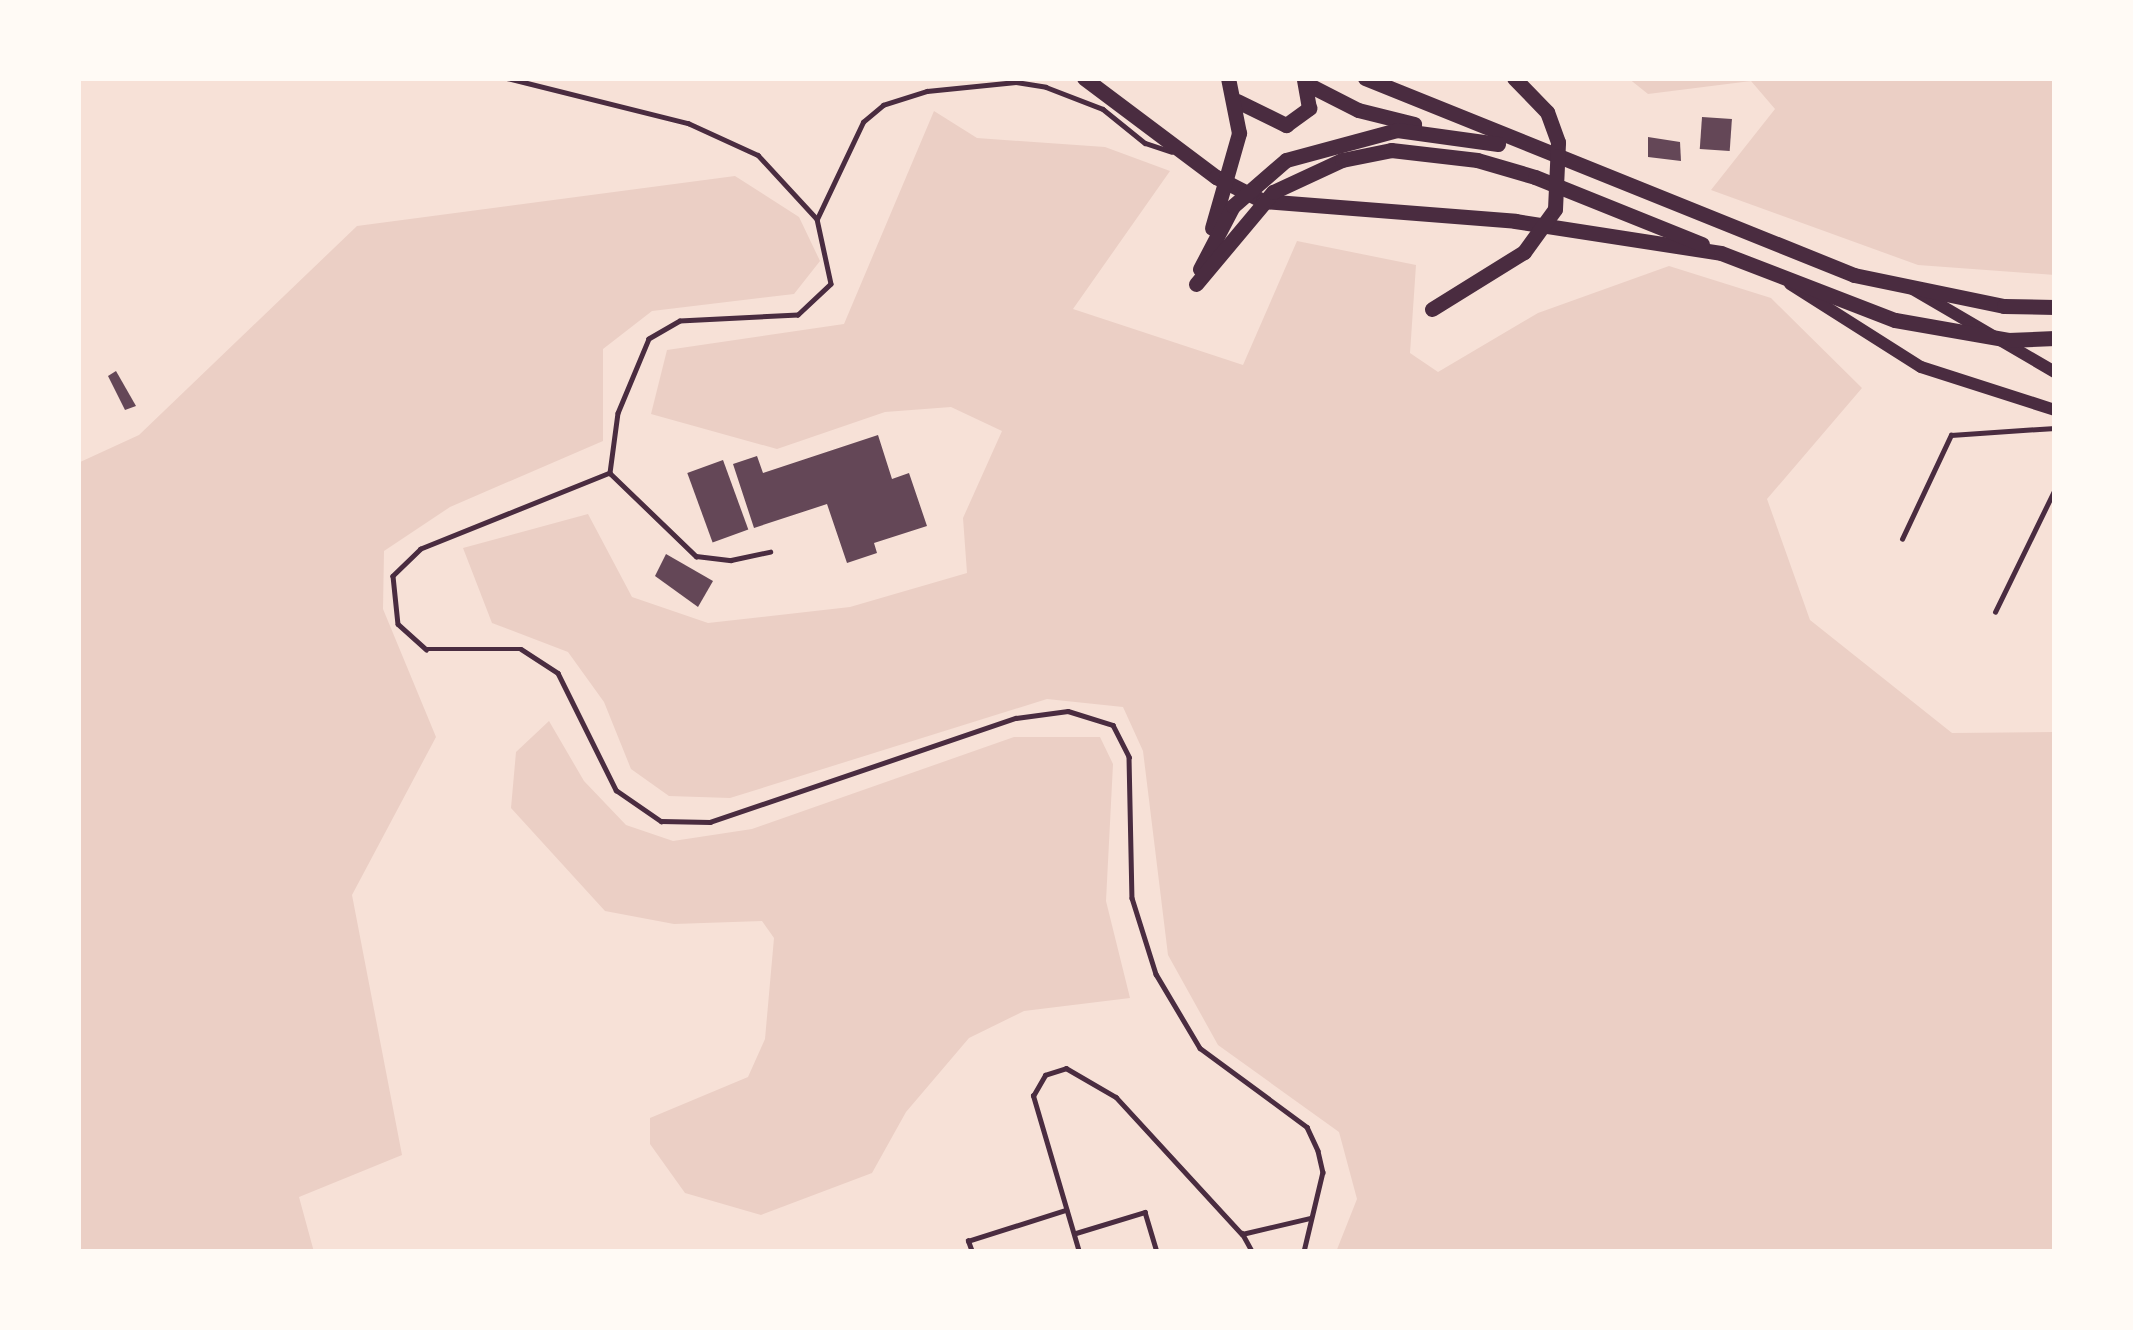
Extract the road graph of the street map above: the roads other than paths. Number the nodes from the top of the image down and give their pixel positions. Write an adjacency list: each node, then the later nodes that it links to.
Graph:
1 (507, 78): 11 (lane)
2 (1084, 78): 10 (main road)
3 (1228, 78): 7 (main road)
4 (1365, 78): 9 (main road)
5 (1514, 78): 17 (main road)
6 (1305, 81): 7 (main road); 8 (main road)
7 (1237, 101): 12 (main road)
8 (1440, 131): 9 (main road); 12 (main road)
9 (1530, 151): 15 (main road)
10 (1195, 160): 11 (lane); 13 (main road)
11 (817, 219): 22 (lane)
12 (1208, 243): 13 (main road)
13 (1721, 253): 14 (main road)
14 (1779, 276): 18 (main road); 20 (street)
15 (1910, 287): 16 (main road); 19 (street)
16 (2055, 307)
17 (1432, 309)
18 (2055, 338)
19 (2055, 372)
20 (2055, 410)
21 (2055, 428): 24 (lane)
22 (610, 473): 25 (lane); 28 (lane)
23 (2055, 489): 26 (lane)
24 (1902, 539)
25 (770, 552)
26 (1995, 612)
27 (1068, 1209): 29 (lane); 30 (lane); 31 (lane)
28 (1310, 1219): 30 (lane); 35 (lane)
29 (1074, 1234): 32 (lane); 33 (lane)
30 (1242, 1234): 34 (lane)
31 (972, 1252)
32 (1079, 1252)
33 (1157, 1252)
34 (1252, 1252)
35 (1304, 1252)

